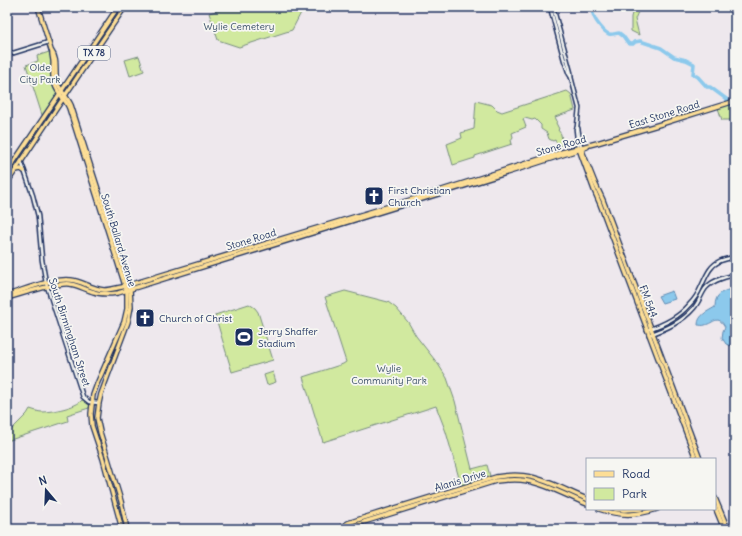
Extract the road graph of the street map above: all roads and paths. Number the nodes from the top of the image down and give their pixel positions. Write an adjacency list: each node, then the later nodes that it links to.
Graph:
1 (38, 7): 5 (main road, South Ballard Avenue)
2 (118, 7): 10 (main road, TX 78)
3 (125, 7): 12 (main road, TX 78)
4 (551, 7): 8 (street); 8 (street)
5 (49, 42): 6 (main road, South Ballard Avenue); 7 (street)
6 (51, 50): 9 (main road, South Ballard Avenue); 11 (main road, South Ballard Avenue)
7 (7, 55)
8 (571, 77): 17 (street)
9 (58, 83): 10 (main road); 11 (main road, South Ballard Avenue)
10 (67, 83): 11 (main road, TX 78)
11 (61, 93): 12 (main road, South Ballard Avenue); 21 (main road, TX 78)
12 (65, 97): 14 (main road, TX 78); 15 (main road, South Ballard Avenue); 24 (main road, South Ballard Avenue)
13 (735, 101): 16 (main road, East Stone Road)
14 (58, 106): 15 (main road); 18 (main road, TX 78)
15 (68, 106): 24 (main road, South Ballard Avenue)
16 (597, 143): 17 (main road, Stone Road)
17 (580, 148): 22 (main road, Stone Road); 34 (main road, FM 544)
18 (21, 161): 19 (main road, TX 78); 20 (street, South Birmingham Street)
19 (15, 170): 20 (main road); 23 (main road, TX 78)
20 (24, 171): 27 (street, South Birmingham Street)
21 (7, 172)
22 (481, 179): 28 (main road, Stone Road); 29 (main road, Stone Road)
23 (7, 183)
24 (107, 222): 28 (main road, South Ballard Avenue)
25 (735, 257): 32 (street)
26 (735, 274): 33 (street)
27 (47, 285): 28 (main road, Stone Road); 29 (main road, Stone Road); 30 (main road); 31 (main road); 35 (street, South Birmingham Street)
28 (127, 285): 29 (main road, South Ballard Avenue)
29 (129, 290): 35 (main road, South Ballard Avenue); 36 (main road, South Ballard Avenue)
30 (7, 295)
31 (7, 298)
32 (684, 311): 33 (street); 34 (street)
33 (687, 315): 34 (street)
34 (650, 332): 37 (main road, FM 544); 38 (main road, FM 544)
35 (92, 402): 36 (street); 45 (main road, South Ballard Avenue)
36 (98, 403): 46 (main road, South Ballard Avenue)
37 (696, 458)
38 (700, 458)
39 (586, 499): 47 (main road, Alanis Drive)
40 (716, 500): 50 (main road)
41 (586, 504): 48 (main road, Alanis Drive)
42 (716, 509): 49 (main road)
43 (602, 510): 44 (main road)
44 (653, 510)
45 (122, 529)
46 (127, 529)
47 (338, 529)
48 (347, 529)
49 (724, 529)
50 (728, 529)

